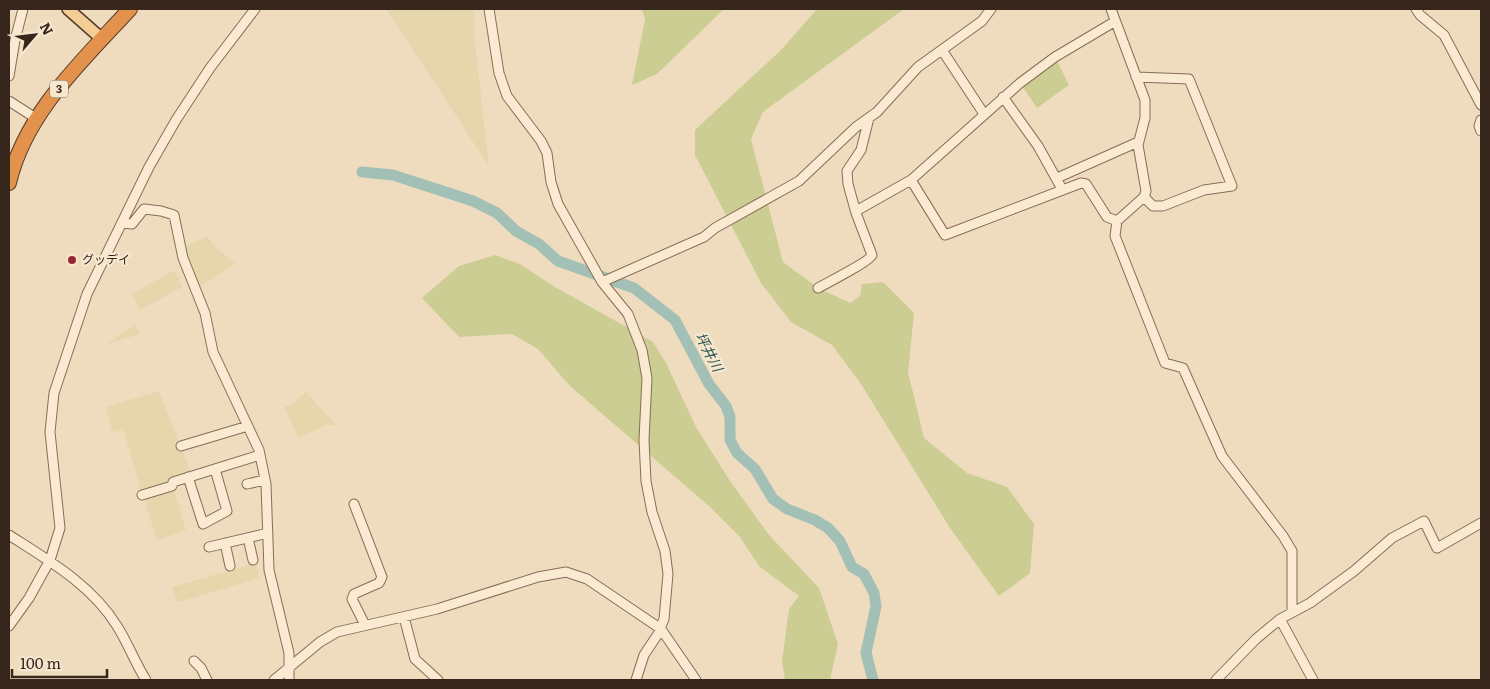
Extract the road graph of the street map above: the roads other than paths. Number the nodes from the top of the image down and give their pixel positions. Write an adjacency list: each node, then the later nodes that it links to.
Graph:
1 (24, 9): 12 (street)
2 (68, 9): 10 (main road)
3 (130, 9): 10 (highway, 3)
4 (255, 9): 30 (street)
5 (489, 9): 31 (street)
6 (991, 9): 11 (street)
7 (1111, 9): 9 (street)
8 (1416, 9): 16 (street)
9 (1114, 22): 13 (street); 14 (street)
10 (102, 39): 19 (highway, 3)
11 (942, 50): 17 (street); 18 (street)
12 (9, 76)
13 (1136, 77): 22 (street); 27 (street)
14 (1003, 97): 17 (street); 23 (street)
15 (9, 101): 19 (street)
16 (1481, 105)
17 (984, 114): 24 (street)
18 (869, 118): 28 (street); 31 (street)
19 (37, 119): 25 (highway, 3)
20 (1481, 120): 21 (street)
21 (1481, 131)
22 (1138, 142): 23 (street); 27 (street)
23 (1057, 178): 26 (street)
24 (911, 180): 26 (street); 28 (street)
25 (9, 183)
26 (1062, 189): 29 (street)
27 (1144, 197): 29 (street)
28 (856, 211): 32 (street)
29 (1117, 221): 51 (street)
30 (120, 227): 33 (street); 48 (street)
31 (602, 282): 56 (street)
32 (818, 288)
33 (248, 426): 34 (street); 35 (street)
34 (181, 446)
35 (260, 455): 36 (street); 38 (street)
36 (215, 469): 37 (street); 37 (street)
37 (188, 477): 40 (street)
38 (265, 480): 39 (street); 43 (street)
39 (247, 484)
40 (142, 495)
41 (354, 504): 54 (street)
42 (1481, 524): 51 (street)
43 (268, 533): 45 (street); 58 (street)
44 (9, 535): 48 (street)
45 (248, 538): 46 (street); 49 (street)
46 (225, 544): 47 (street); 50 (street)
47 (210, 547)
48 (50, 560): 55 (street); 59 (street)
49 (252, 560)
50 (230, 566)
51 (1292, 611): 53 (street)
52 (404, 617): 54 (street); 56 (street); 63 (street)
53 (1280, 619): 66 (street); 67 (street)
54 (365, 625): 58 (street)
55 (9, 626)
56 (661, 629): 64 (street); 65 (street)
57 (194, 660): 60 (street)
58 (288, 668): 61 (street); 62 (street)
59 (146, 680)
60 (207, 680)
61 (274, 680)
62 (289, 680)
63 (438, 680)
64 (636, 680)
65 (696, 680)
66 (1216, 680)
67 (1313, 680)

